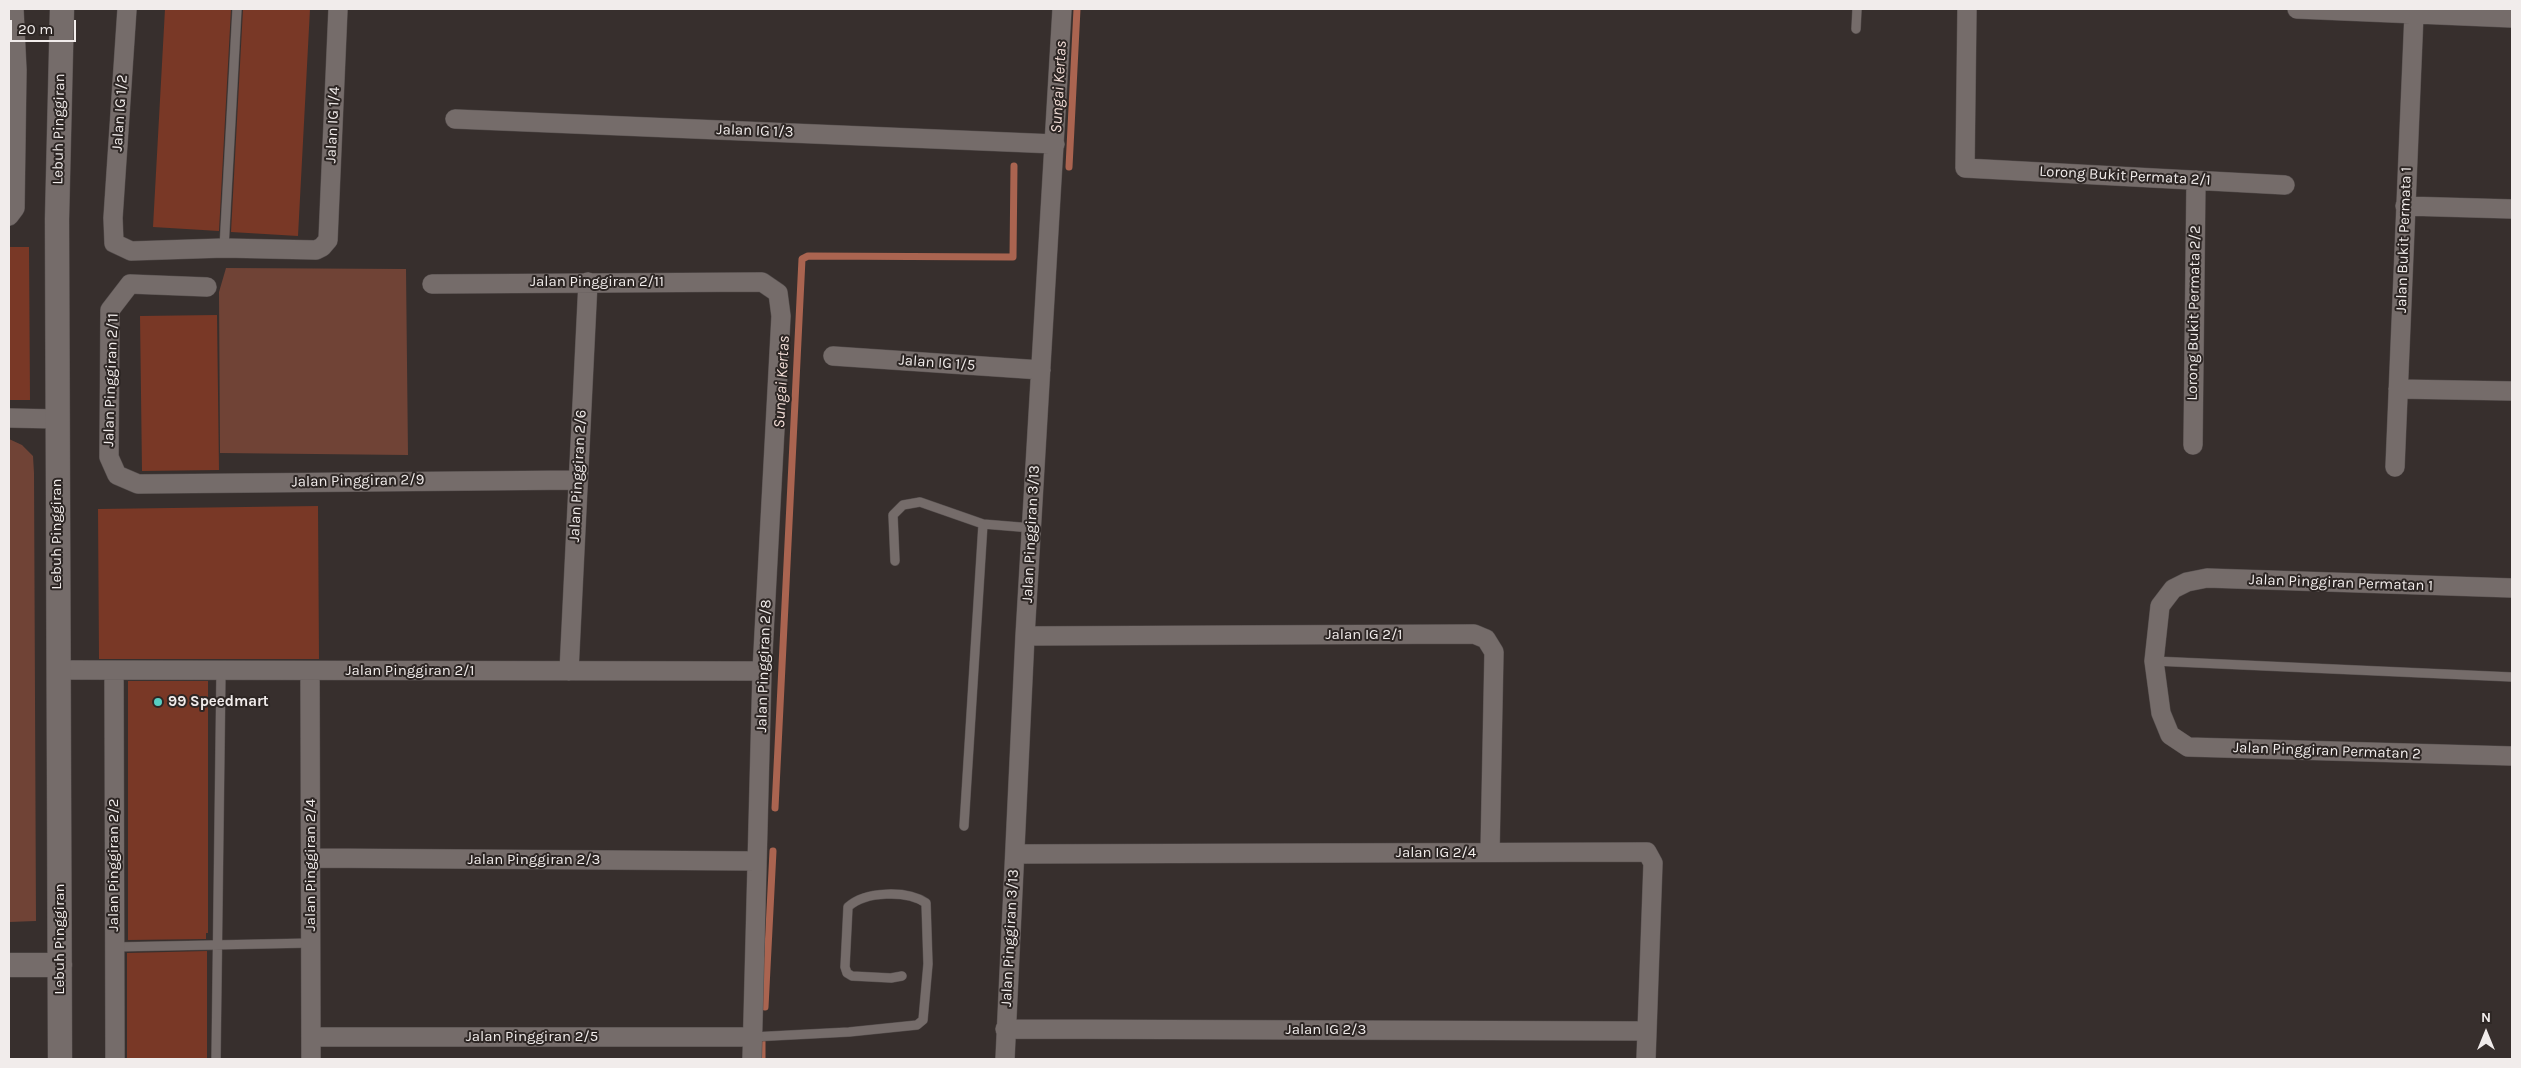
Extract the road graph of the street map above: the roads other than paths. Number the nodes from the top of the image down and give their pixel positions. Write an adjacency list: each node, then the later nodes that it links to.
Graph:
1 (14, 9): 19 (street)
2 (62, 9): 30 (street, Lebuh Pinggiran)
3 (127, 9): 20 (street, Jalan IG 1/2)
4 (237, 9): 20 (lane)
5 (338, 9): 20 (street, Jalan IG 1/4)
6 (1062, 9): 14 (street, Jalan Pinggiran 3/13)
7 (1857, 9): 12 (lane)
8 (1967, 9): 15 (street, Lorong Bukit Permata 2/1)
9 (2297, 9): 10 (street)
10 (2414, 14): 11 (street); 17 (street, Jalan Bukit Permata 1)
11 (2512, 18)
12 (1856, 29)
13 (455, 119): 14 (street, Jalan IG 1/3)
14 (1055, 144): 26 (street, Jalan Pinggiran 3/13)
15 (2196, 180): 16 (street, Lorong Bukit Permata 2/1); 31 (street, Lorong Bukit Permata 2/2)
16 (2285, 185)
17 (2405, 206): 18 (street); 27 (street, Jalan Bukit Permata 1)
18 (2512, 209)
19 (12, 212)
20 (224, 248)
21 (588, 282): 22 (street, Jalan Pinggiran 2/11); 23 (street, Jalan Pinggiran 2/11); 33 (street, Jalan Pinggiran 2/6)
22 (762, 282): 47 (street, Jalan Pinggiran 2/8)
23 (432, 284)
24 (207, 287): 34 (street, Jalan Pinggiran 2/11)
25 (833, 356): 26 (street, Jalan IG 1/5)
26 (1041, 370): 36 (street, Jalan Pinggiran 3/13)
27 (2398, 389): 28 (street); 32 (street, Jalan Bukit Permata 1)
28 (2512, 392)
29 (9, 418): 30 (street)
30 (57, 418): 42 (street, Lebuh Pinggiran)
31 (2193, 445)
32 (2395, 467)
33 (578, 480): 34 (street, Jalan Pinggiran 2/9); 46 (street, Jalan Pinggiran 2/6)
34 (138, 484)
35 (983, 524): 36 (lane); 37 (lane); 50 (lane)
36 (1032, 528): 40 (street, Jalan Pinggiran 3/13)
37 (895, 561)
38 (2512, 588): 39 (street, Jalan Pinggiran Permatan 1)
39 (2173, 589): 41 (street, Jalan Pinggiran Permatan 2)
40 (1025, 636): 51 (street, Jalan IG 2/1); 52 (street, Jalan Pinggiran 3/13)
41 (2154, 660): 48 (lane); 49 (street, Jalan Pinggiran Permatan 2)
42 (58, 670): 43 (street, Jalan Pinggiran 2/1); 59 (street, Lebuh Pinggiran)
43 (114, 671): 44 (street, Jalan Pinggiran 2/1); 57 (street, Jalan Pinggiran 2/2)
44 (221, 671): 45 (street, Jalan Pinggiran 2/1); 56 (lane)
45 (310, 671): 46 (street, Jalan Pinggiran 2/1); 53 (street, Jalan Pinggiran 2/4)
46 (569, 671): 47 (street, Jalan Pinggiran 2/1)
47 (762, 671): 54 (street, Jalan Pinggiran 2/8)
48 (2512, 677)
49 (2512, 756)
50 (964, 826)
51 (1490, 852): 52 (street, Jalan IG 2/4); 62 (street, Jalan IG 2/4)
52 (1016, 854): 61 (street, Jalan Pinggiran 3/13)
53 (311, 858): 54 (street, Jalan Pinggiran 2/3); 55 (street, Jalan Pinggiran 2/4)
54 (757, 861): 64 (street, Jalan Pinggiran 2/8)
55 (311, 943): 56 (lane); 63 (street, Jalan Pinggiran 2/4)
56 (217, 945): 57 (lane); 67 (lane)
57 (114, 947): 66 (street, Jalan Pinggiran 2/2)
58 (9, 965): 59 (street)
59 (60, 965): 65 (street, Lebuh Pinggiran)
60 (902, 976): 64 (lane)
61 (1005, 1029): 62 (street, Jalan IG 2/3); 70 (street, Jalan Pinggiran 3/13)
62 (1647, 1031): 71 (street, Jalan IG 2/4)
63 (311, 1037): 64 (street, Jalan Pinggiran 2/5); 68 (street, Jalan Pinggiran 2/4)
64 (752, 1037): 69 (street, Jalan Pinggiran 2/8)
65 (60, 1059)
66 (115, 1059)
67 (216, 1059)
68 (311, 1059)
69 (752, 1059)
70 (1005, 1059)
71 (1646, 1059)

